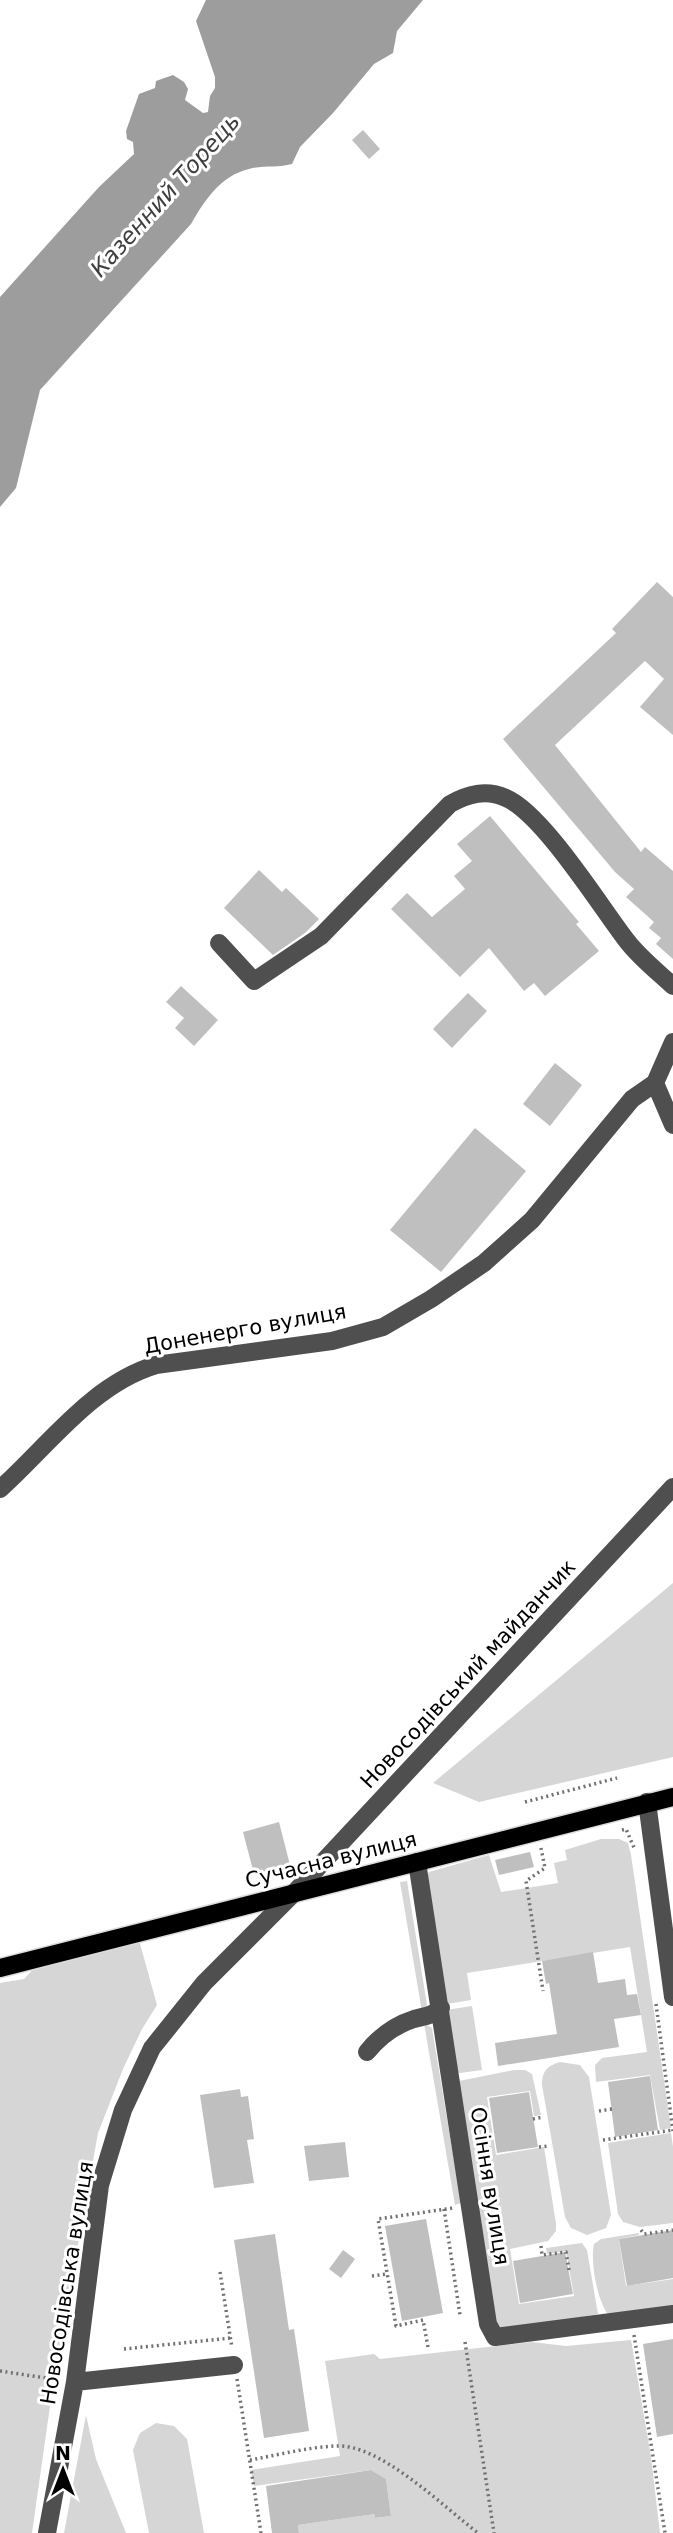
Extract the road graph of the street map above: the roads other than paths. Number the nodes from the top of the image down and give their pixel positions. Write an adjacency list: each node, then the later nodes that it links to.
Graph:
1 (219, 943): 2 (street)
2 (673, 986)
3 (673, 1042): 4 (street)
4 (655, 1083): 5 (street); 7 (street, Доненерго вулиця)
5 (673, 1125)
6 (673, 1487): 11 (street, Новосодівський майданчик)
7 (0, 1489)
8 (673, 1797): 9 (main road, Сучасна вулиця)
9 (647, 1802): 10 (main road, Сучасна вулиця); 13 (street)
10 (417, 1862): 11 (main road, Сучасна вулиця); 14 (street, Осіння вулиця)
11 (295, 1892): 12 (main road, Сучасна вулиця); 18 (street, Новосодівська вулиця)
12 (0, 1968)
13 (673, 1997)
14 (441, 2008): 15 (street); 16 (street, Осіння вулиця)
15 (367, 2052)
16 (673, 2314)
17 (234, 2365): 18 (street)
18 (75, 2382): 19 (street, Новосодівська вулиця)
19 (47, 2533)

